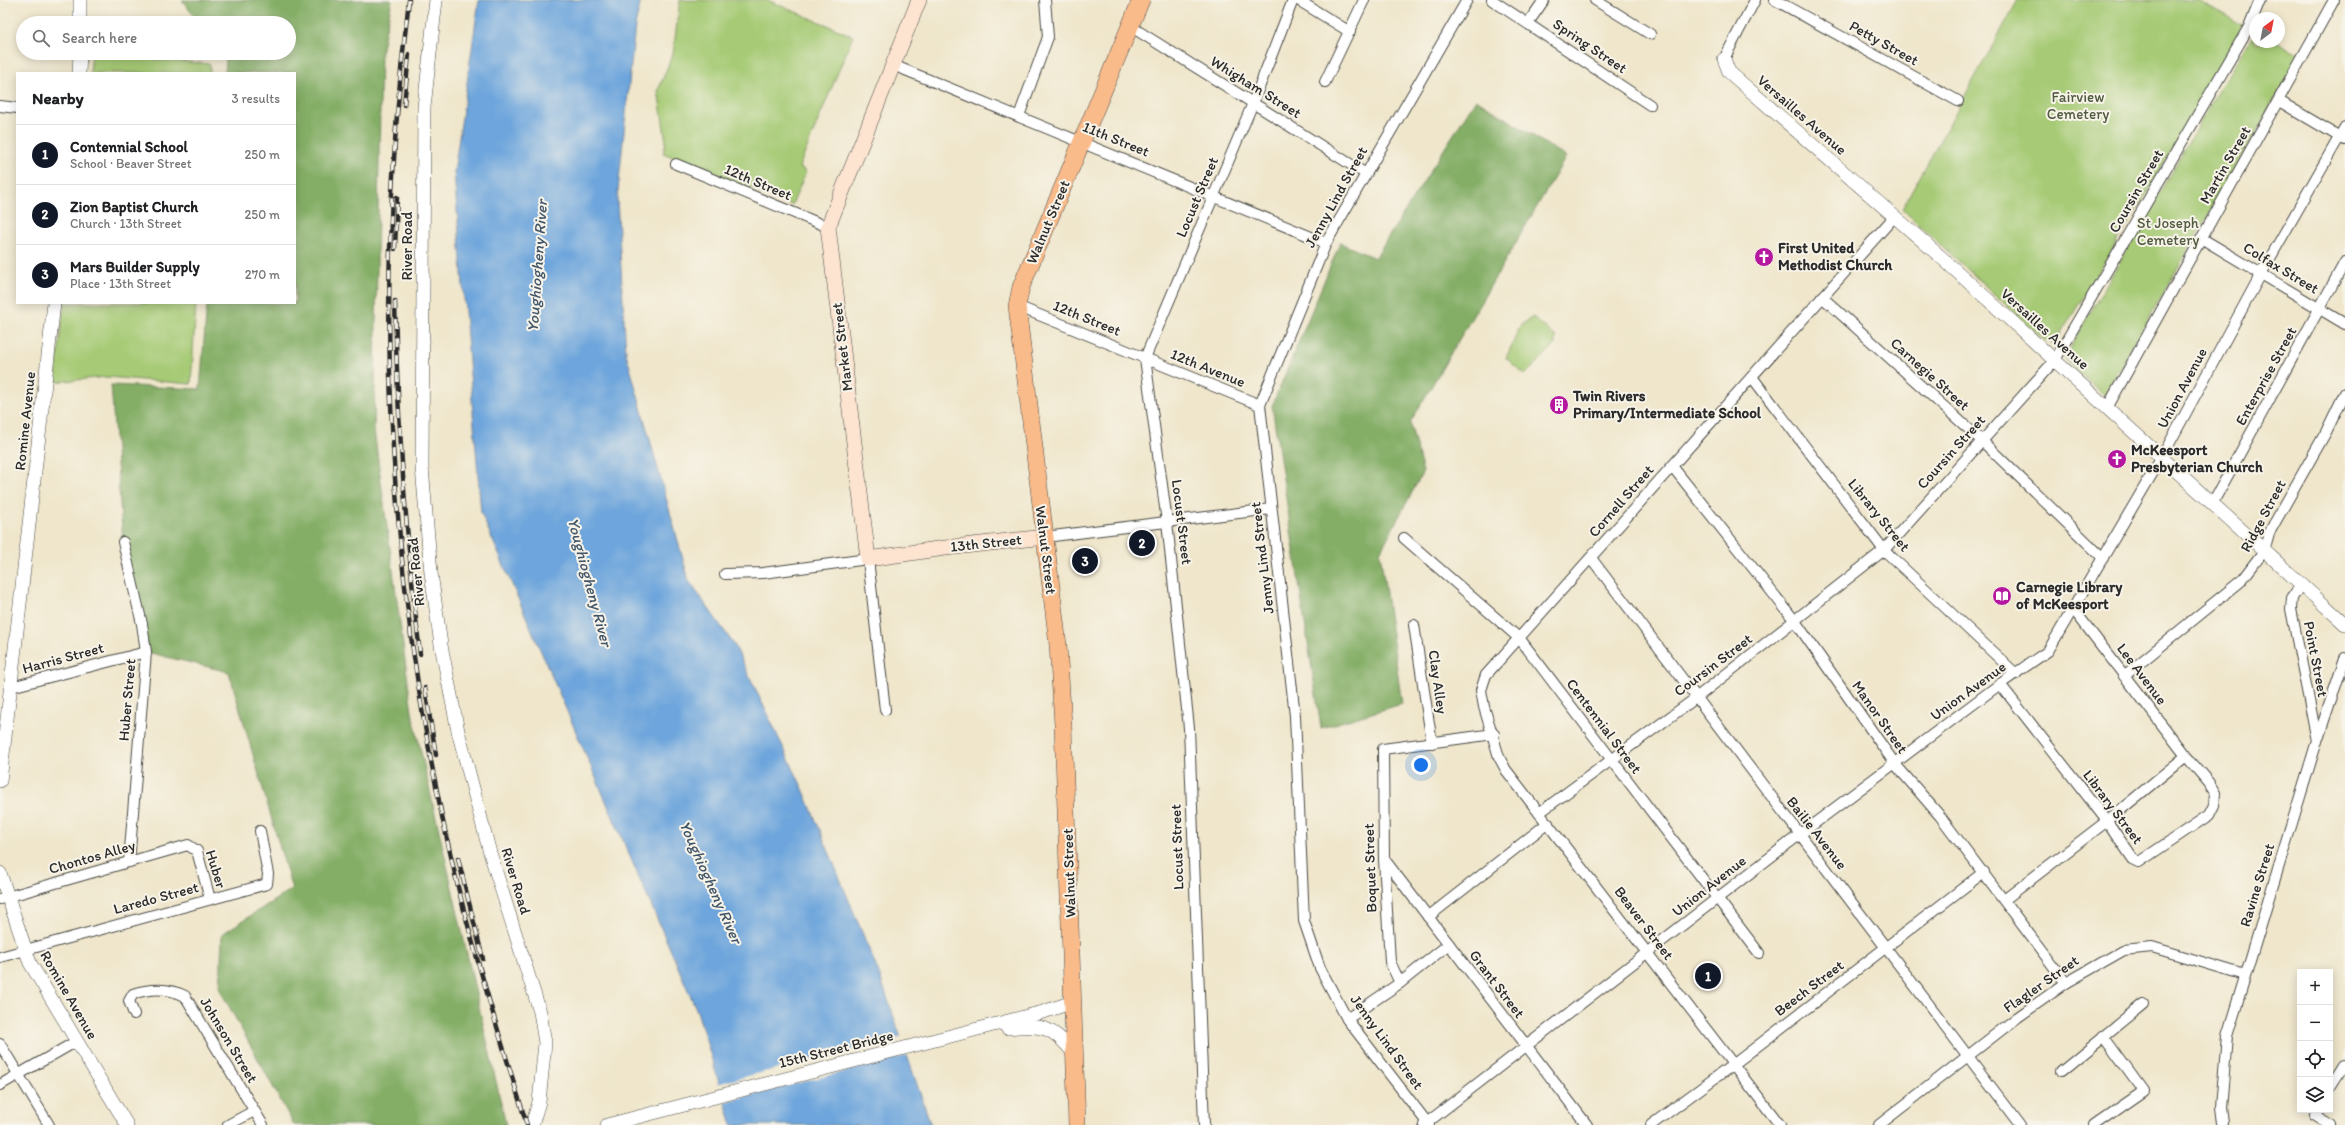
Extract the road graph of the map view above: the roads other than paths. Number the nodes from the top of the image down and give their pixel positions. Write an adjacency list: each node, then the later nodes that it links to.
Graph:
1 (80, 0): 17 (street)
2 (436, 0): 141 (street, River Road)
3 (919, 0): 24 (main road, Market Street)
4 (1045, 0): 33 (street)
5 (1141, 0): 19 (main road, Walnut Street)
6 (1293, 0): 29 (street, Locust Street)
7 (1298, 0): 20 (street)
8 (1364, 0): 20 (street)
9 (1467, 0): 38 (street, Jenny Lind Street)
10 (1492, 0): 18 (street, Spring Street)
11 (1544, 0): 18 (street)
12 (1595, 0): 21 (street)
13 (1755, 0): 23 (street)
14 (1775, 0): 27 (street, Petty Street)
15 (2260, 0): 52 (street, Coursin Street)
16 (2334, 0): 28 (street, Martin Street)
17 (80, 16)
18 (1528, 23): 30 (street, Spring Street)
19 (1130, 26): 29 (street, Whigham Street); 36 (main road, Walnut Street)
20 (1350, 32): 26 (street)
21 (1650, 34)
22 (80, 60): 25 (street)
23 (1724, 60): 40 (street, Versailles Avenue)
24 (893, 65): 33 (street, 11th Street); 41 (main road, Market Street)
25 (79, 72)
26 (1325, 82)
27 (1958, 101)
28 (2279, 101): 35 (street); 42 (street, Martin Street)
29 (1253, 103): 38 (street, Whigham Street); 39 (street, Locust Street)
30 (1650, 105)
31 (0, 106): 32 (street)
32 (16, 108)
33 (1019, 116): 36 (street, 11th Street)
34 (2345, 127): 35 (street, Union Avenue)
35 (2342, 138): 45 (street, Union Avenue)
36 (1082, 141): 39 (street, 11th Street); 48 (main road, Walnut Street)
37 (676, 164): 41 (street, 12th Street)
38 (1366, 174): 43 (street, Jenny Lind Street)
39 (1213, 196): 43 (street, 11th Street); 51 (street, Locust Street)
40 (1894, 217): 46 (street, Cornell Street); 52 (street, Versailles Avenue)
41 (828, 227): 70 (main road, Market Street)
42 (2201, 238): 45 (street, Colfax Street); 56 (street, Martin Street)
43 (1326, 243): 55 (street, Jenny Lind Street)
44 (2345, 262): 49 (street, Enterprise Street)
45 (2261, 274): 49 (street, Colfax Street); 58 (street, Union Avenue)
46 (1822, 297): 53 (street, Cornell Street); 57 (street, Carnegie Street)
47 (54, 304): 83 (street, Romine Avenue)
48 (1017, 306): 51 (street, 12th Street); 63 (main road, Walnut Street)
49 (2320, 309): 50 (street, Colfax Street); 60 (street, Enterprise Street)
50 (2345, 324)
51 (1145, 358): 55 (street, 12th Avenue); 62 (street, Locust Street)
52 (2055, 360): 56 (street, Versailles Avenue); 57 (street, Coursin Street)
53 (1752, 377): 59 (street, Cornell Street); 66 (street, Library Street)
54 (2345, 393): 67 (street, Ridge Street)
55 (1260, 405): 61 (street, Jenny Lind Street)
56 (2107, 408): 58 (street, Versailles Avenue)
57 (1981, 440): 66 (street, Coursin Street); 69 (street, Carnegie Street)
58 (2162, 457): 60 (street, Versailles Avenue); 69 (street, Union Avenue)
59 (1672, 466): 68 (street, Cornell Street); 74 (street, Manor Street)
60 (2212, 504): 67 (street, Versailles Avenue)
61 (1271, 509): 62 (street, 13th Street); 120 (street, Jenny Lind Street)
62 (1167, 522): 63 (street, 13th Street); 144 (street, Locust Street)
63 (1045, 537): 70 (main road, 13th Street); 117 (main road, Walnut Street)
64 (1404, 538): 77 (street, Centennial Street)
65 (123, 542): 78 (street, Huber Street)
66 (1884, 550): 74 (street, Coursin Street); 80 (street, Library Street)
67 (2264, 551): 72 (street, Versailles Avenue); 81 (street, Ridge Street)
68 (1591, 558): 77 (street, Cornell Street); 84 (street, Bailie Avenue)
69 (2103, 558): 73 (street, Union Avenue)
70 (868, 559): 71 (street, 13th Street); 85 (street, Market Street)
71 (725, 574)
72 (2301, 584): 75 (street, Versailles Avenue); 87 (street, Point Street)
73 (2074, 610): 80 (street, Union Avenue); 81 (street, Lee Avenue)
74 (1795, 621): 84 (street, Coursin Street); 91 (street, Manor Street)
75 (2345, 624)
76 (1414, 625): 88 (street, Clay Alley)
77 (1520, 639): 86 (street, Cornell Street); 90 (street, Centennial Street)
78 (146, 652): 83 (street, Harris Street); 100 (street, Huber Street)
79 (2345, 658): 87 (street, Ravine Street)
80 (2016, 674): 82 (street, Union Avenue)
81 (2124, 676): 89 (street, Lee Avenue)
82 (2000, 684): 91 (street, Union Avenue); 94 (street, Library Street)
83 (11, 687): 92 (street, Romine Avenue)
84 (1696, 698): 90 (street, Coursin Street); 97 (street, Bailie Avenue)
85 (885, 710)
86 (1494, 734): 88 (street); 93 (street, Beaver Street)
87 (2317, 741): 114 (street, Ravine Street)
88 (1432, 743): 99 (street, Boquet Street)
89 (2186, 756): 94 (street); 94 (street, Library Street)
90 (1611, 761): 93 (street, Coursin Street); 105 (street, Centennial Street)
91 (1895, 764): 97 (street, Union Avenue); 101 (street, Manor Street)
92 (0, 781)
93 (1539, 813): 95 (street, Beaver Street)
94 (2107, 821): 106 (street)
95 (1548, 823): 107 (street); 111 (street, Beaver Street)
96 (260, 831): 104 (street, Laredo Street)
97 (1800, 835): 105 (street, Union Avenue); 109 (street, Bailie Avenue)
98 (193, 847): 100 (street, Chontos Alley); 104 (street, Huber)
99 (1384, 860): 107 (street, Grant Street); 116 (street, Boquet Street)
100 (129, 862): 103 (street, Chontos Alley)
101 (1984, 872): 106 (street, Manor Street); 109 (street, Beech Street)
102 (0, 873): 103 (street, Romine Avenue)
103 (4, 898): 110 (street, Romine Avenue)
104 (210, 899): 110 (street, Laredo Street)
105 (1716, 900): 111 (street, Union Avenue); 112 (street, Centennial Street)
106 (2004, 900): 115 (street, Manor Street)
107 (1428, 917): 108 (street, Grant Street)
108 (1449, 944): 116 (street); 125 (street, Grant Street)
109 (1885, 949): 127 (street, Bailie Avenue); 128 (street, Beech Street)
110 (24, 950): 113 (street, Laredo Street); 123 (street, Romine Avenue)
111 (1649, 953): 125 (street, Union Avenue); 128 (street, Beaver Street)
112 (1759, 953)
113 (0, 957)
114 (2245, 975): 115 (street, Flagler Street); 151 (street, Ravine Street)
115 (2066, 983): 127 (street, Flagler Street)
116 (1400, 984): 120 (street)
117 (1073, 1002): 121 (street, 15th Street Bridge); 126 (main road, Walnut Street)
118 (2143, 1004): 122 (street)
119 (134, 1014): 134 (street, Johnson Street)
120 (1347, 1019): 136 (street, Jenny Lind Street)
121 (1033, 1020): 126 (street); 142 (street, 15th Street Bridge)
122 (2103, 1036): 130 (street); 150 (street)
123 (77, 1041): 131 (street); 138 (street, Romine Avenue)
124 (0, 1044): 131 (street)
125 (1526, 1048): 136 (street, Union Avenue); 145 (street, Grant Street)
126 (1075, 1055): 143 (main road, Walnut Street)
127 (1968, 1057): 148 (street, Flagler Street); 149 (street, Bailie Avenue)
128 (1734, 1064): 146 (street, Beech Street); 147 (street, Beaver Street)
129 (2345, 1064): 132 (street)
130 (2061, 1071)
131 (18, 1075): 133 (street); 137 (street)
132 (2333, 1083)
133 (0, 1086)
134 (254, 1111): 139 (street); 140 (street, Johnson Street)
135 (2315, 1113): 152 (street)
136 (1427, 1124)
137 (49, 1125)
138 (127, 1125)
139 (228, 1125)
140 (263, 1125)
141 (532, 1125)
142 (607, 1125)
143 (1077, 1125)
144 (1204, 1125)
145 (1587, 1125)
146 (1651, 1125)
147 (1780, 1125)
148 (1879, 1125)
149 (2020, 1125)
150 (2094, 1125)
151 (2223, 1125)
152 (2331, 1125)

